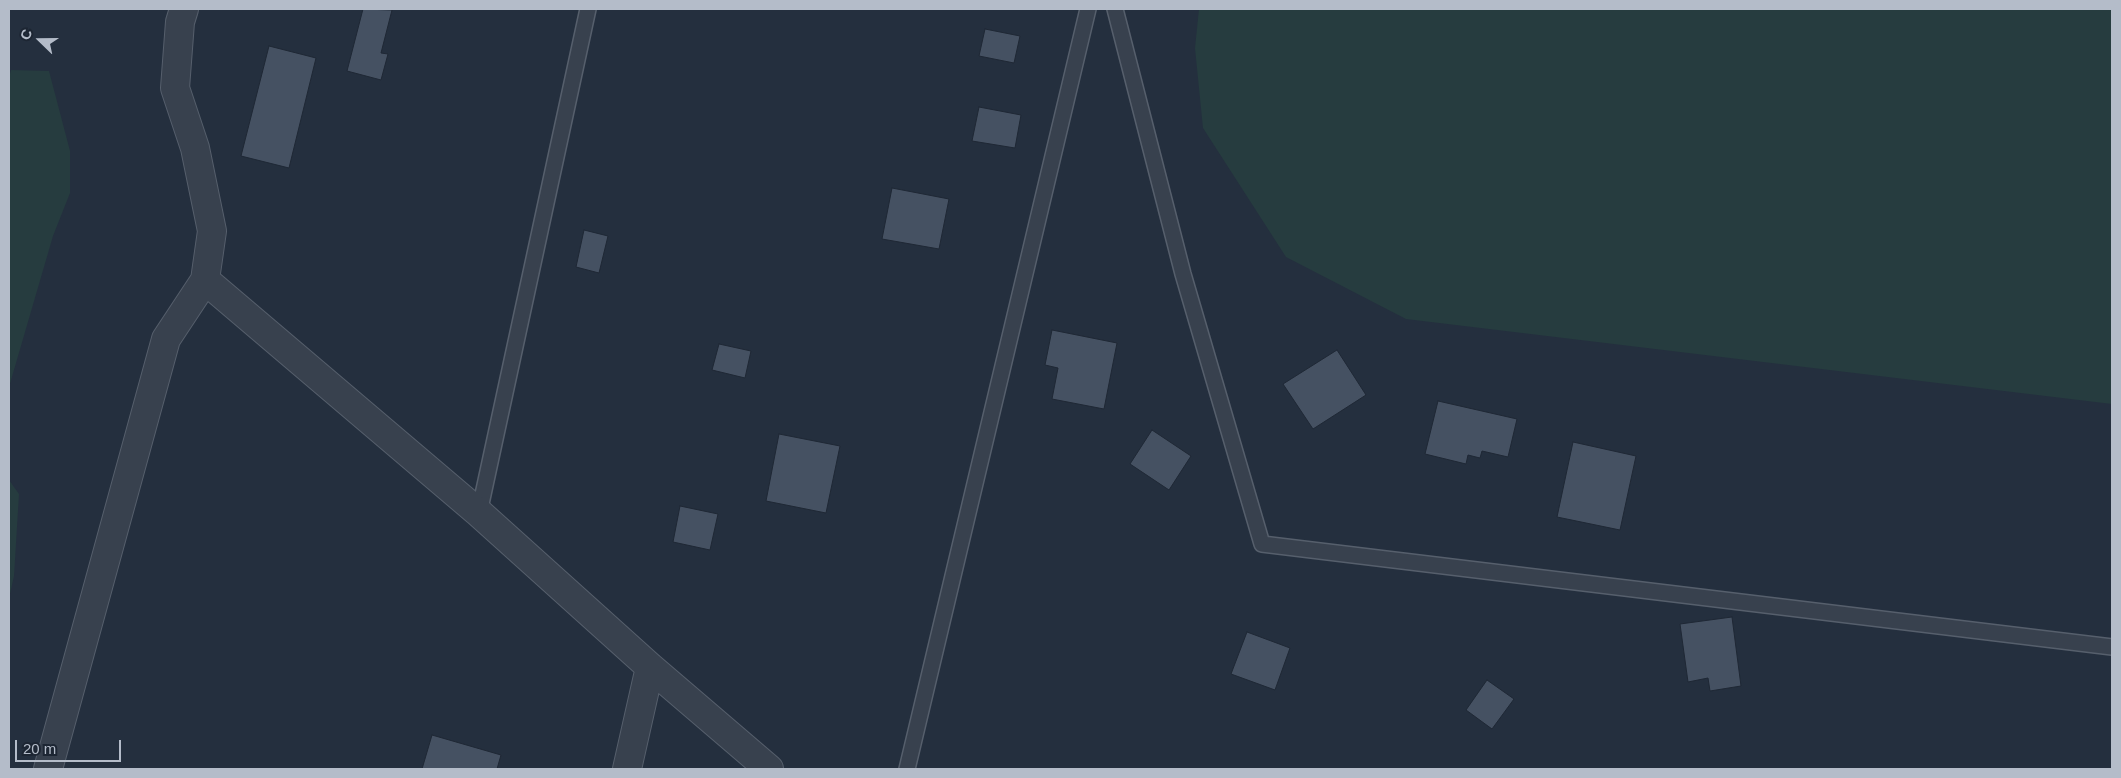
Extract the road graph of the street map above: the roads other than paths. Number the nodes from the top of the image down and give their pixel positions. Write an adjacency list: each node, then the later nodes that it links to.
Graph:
1 (184, 9): 5 (street)
2 (588, 9): 6 (lane)
3 (1088, 9): 12 (lane)
4 (1115, 9): 7 (lane)
5 (205, 280): 6 (street); 9 (street)
6 (478, 513): 8 (street)
7 (2112, 647)
8 (650, 667): 10 (street); 11 (street)
9 (48, 769)
10 (627, 769)
11 (769, 769)
12 (907, 769)

